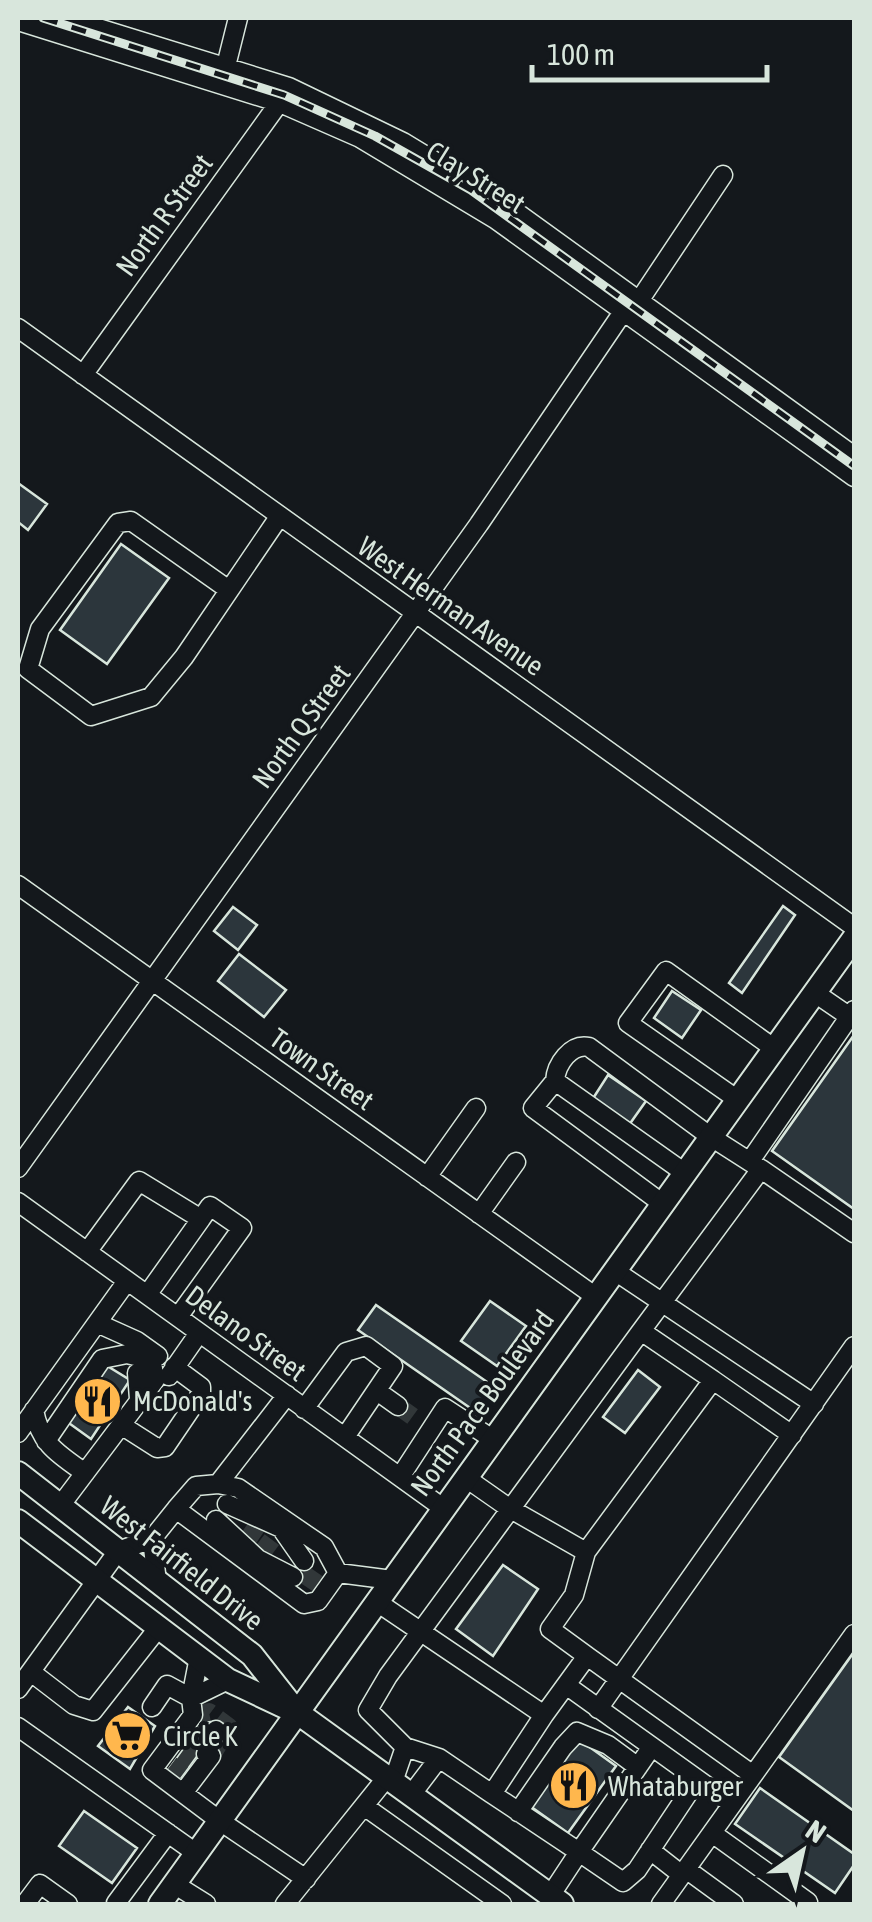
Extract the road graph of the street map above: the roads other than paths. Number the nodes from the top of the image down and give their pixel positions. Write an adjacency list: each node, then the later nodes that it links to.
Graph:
1 (66, 18): 4 (street, Clay Street)
2 (238, 18): 4 (street)
3 (18, 22): 5 (street, Clay Street)
4 (226, 66): 5 (street, Clay Street)
5 (284, 95): 7 (street, Clay Street); 9 (street, North R Street)
6 (724, 175): 7 (street, North Q Street)
7 (631, 307): 10 (street, Clay Street); 11 (street, Clay Street); 14 (street, North Q Street)
8 (18, 328): 9 (street, West Herman Avenue)
9 (82, 375): 12 (street, West Herman Avenue)
10 (854, 456)
11 (854, 476)
12 (279, 516): 13 (street); 14 (street, West Herman Avenue)
13 (229, 590): 13 (street)
14 (414, 614): 16 (street, West Herman Avenue); 18 (street, North Q Street)
15 (18, 885): 18 (street, Town Street)
16 (854, 927)
17 (854, 938): 19 (main road, North Pace Boulevard)
18 (152, 982): 28 (street, North Q Street); 30 (street, Town Street)
19 (815, 993): 20 (street); 21 (main road, North Pace Boulevard)
20 (852, 1013): 27 (street)
21 (774, 1049): 23 (main road, North Pace Boulevard); 23 (street)
22 (554, 1081): 25 (street); 29 (street); 32 (street)
23 (738, 1100): 25 (main road, North Pace Boulevard)
24 (476, 1108): 30 (street)
25 (712, 1137): 27 (street); 29 (main road, North Pace Boulevard)
26 (516, 1162): 33 (street)
27 (755, 1165): 35 (street); 41 (street)
28 (18, 1168)
29 (685, 1173): 32 (main road, North Pace Boulevard)
30 (427, 1177): 33 (street, Town Street)
31 (18, 1202): 36 (street, Delano Street)
32 (663, 1204): 37 (main road, North Pace Boulevard)
33 (479, 1214): 40 (street, Town Street)
34 (201, 1218): 36 (street); 39 (street); 42 (street)
35 (854, 1233)
36 (87, 1252): 38 (street, Delano Street)
37 (615, 1271): 40 (main road, North Pace Boulevard); 41 (street)
38 (128, 1281): 39 (street, Delano Street); 43 (street)
39 (147, 1295): 42 (street, Delano Street)
40 (596, 1297): 60 (main road, North Pace Boulevard)
41 (662, 1303): 44 (street); 52 (street)
42 (178, 1317): 45 (street, Delano Street)
43 (97, 1322): 47 (street); 55 (street)
44 (642, 1331): 48 (street); 69 (street)
45 (200, 1332): 47 (street); 50 (street, Delano Street)
46 (854, 1346): 52 (street)
47 (173, 1370): 51 (street); 56 (street)
48 (714, 1380): 58 (street); 77 (street)
49 (377, 1391): 53 (street); 54 (street); 59 (street)
50 (287, 1395): 54 (street, Delano Street); 66 (street)
51 (136, 1404): 56 (street); 61 (street)
52 (814, 1404): 58 (street)
53 (398, 1406)
54 (304, 1408): 59 (street, Delano Street)
55 (34, 1410): 57 (street); 61 (street)
56 (121, 1425): 63 (street)
57 (18, 1433)
58 (792, 1436): 89 (street)
59 (345, 1437): 64 (street, Delano Street)
60 (494, 1440): 64 (street); 65 (main road, North Pace Boulevard)
61 (46, 1441): 63 (street)
62 (18, 1473): 67 (main road, West Fairfield Drive)
63 (86, 1473): 67 (street)
64 (400, 1477): 68 (street, Delano Street)
65 (466, 1478): 68 (main road, North Pace Boulevard); 69 (street)
66 (218, 1484): 70 (street); 75 (street)
67 (60, 1506): 76 (main road, West Fairfield Drive)
68 (443, 1508): 80 (main road, North Pace Boulevard)
69 (509, 1508): 77 (street); 84 (street)
70 (176, 1509): 73 (street); 75 (street)
71 (20, 1526): 79 (main road, West Fairfield Drive)
72 (257, 1526): 75 (street)
73 (152, 1539): 76 (street); 81 (street)
74 (246, 1542): 75 (street)
75 (272, 1547): 75 (street); 75 (street); 78 (street); 78 (street)
76 (118, 1551): 79 (street); 81 (main road, West Fairfield Drive)
77 (586, 1552): 86 (street)
78 (338, 1573): 80 (street)
79 (98, 1580): 83 (main road, West Fairfield Drive); 88 (street)
80 (392, 1580): 82 (main road, North Pace Boulevard)
81 (158, 1582): 96 (main road, West Fairfield Drive)
82 (376, 1602): 84 (street); 96 (main road, North Pace Boulevard)
83 (159, 1627): 87 (main road, West Fairfield Drive); 88 (street)
84 (420, 1632): 97 (street); 99 (street)
85 (854, 1634): 103 (street)
86 (588, 1656): 89 (street); 91 (street)
87 (199, 1657): 90 (main road, West Fairfield Drive); 93 (street)
88 (31, 1672): 92 (street)
89 (619, 1679): 95 (street); 103 (street)
90 (228, 1680): 93 (street); 96 (main road, West Fairfield Drive)
91 (566, 1684): 95 (street); 97 (street)
92 (18, 1689)
93 (192, 1698): 94 (street); 110 (street)
94 (152, 1707)
95 (598, 1708): 100 (street)
96 (298, 1713): 105 (main road, West Fairfield Drive); 110 (main road, North Pace Boulevard)
97 (544, 1714): 106 (street)
98 (18, 1727): 111 (street)
99 (405, 1747): 101 (street); 105 (street)
100 (651, 1748): 102 (street); 104 (street)
101 (439, 1758): 105 (street); 106 (street)
102 (638, 1767): 109 (street); 114 (street)
103 (753, 1775): 107 (street)
104 (697, 1780): 107 (street); 113 (street)
105 (397, 1785): 108 (street); 119 (main road, West Fairfield Drive)
106 (492, 1794): 109 (street)
107 (732, 1804): 112 (street)
108 (364, 1806): 117 (street); 126 (street)
109 (518, 1812): 114 (street)
110 (220, 1821): 115 (main road, North Pace Boulevard); 117 (street)
111 (168, 1833): 115 (street); 120 (street)
112 (712, 1833): 116 (street); 129 (street)
113 (650, 1850): 114 (street); 116 (street)
114 (579, 1852): 119 (street)
115 (196, 1854): 118 (main road, North Pace Boulevard)
116 (684, 1872): 127 (street); 128 (street)
117 (306, 1879): 125 (street)
118 (174, 1884): 123 (main road, North Pace Boulevard); 124 (street)
119 (556, 1900)
120 (116, 1903)
121 (24, 1904): 122 (street)
122 (68, 1904)
123 (160, 1904)
124 (206, 1904)
125 (286, 1904)
126 (502, 1904)
127 (661, 1904)
128 (734, 1904)
129 (806, 1904)

